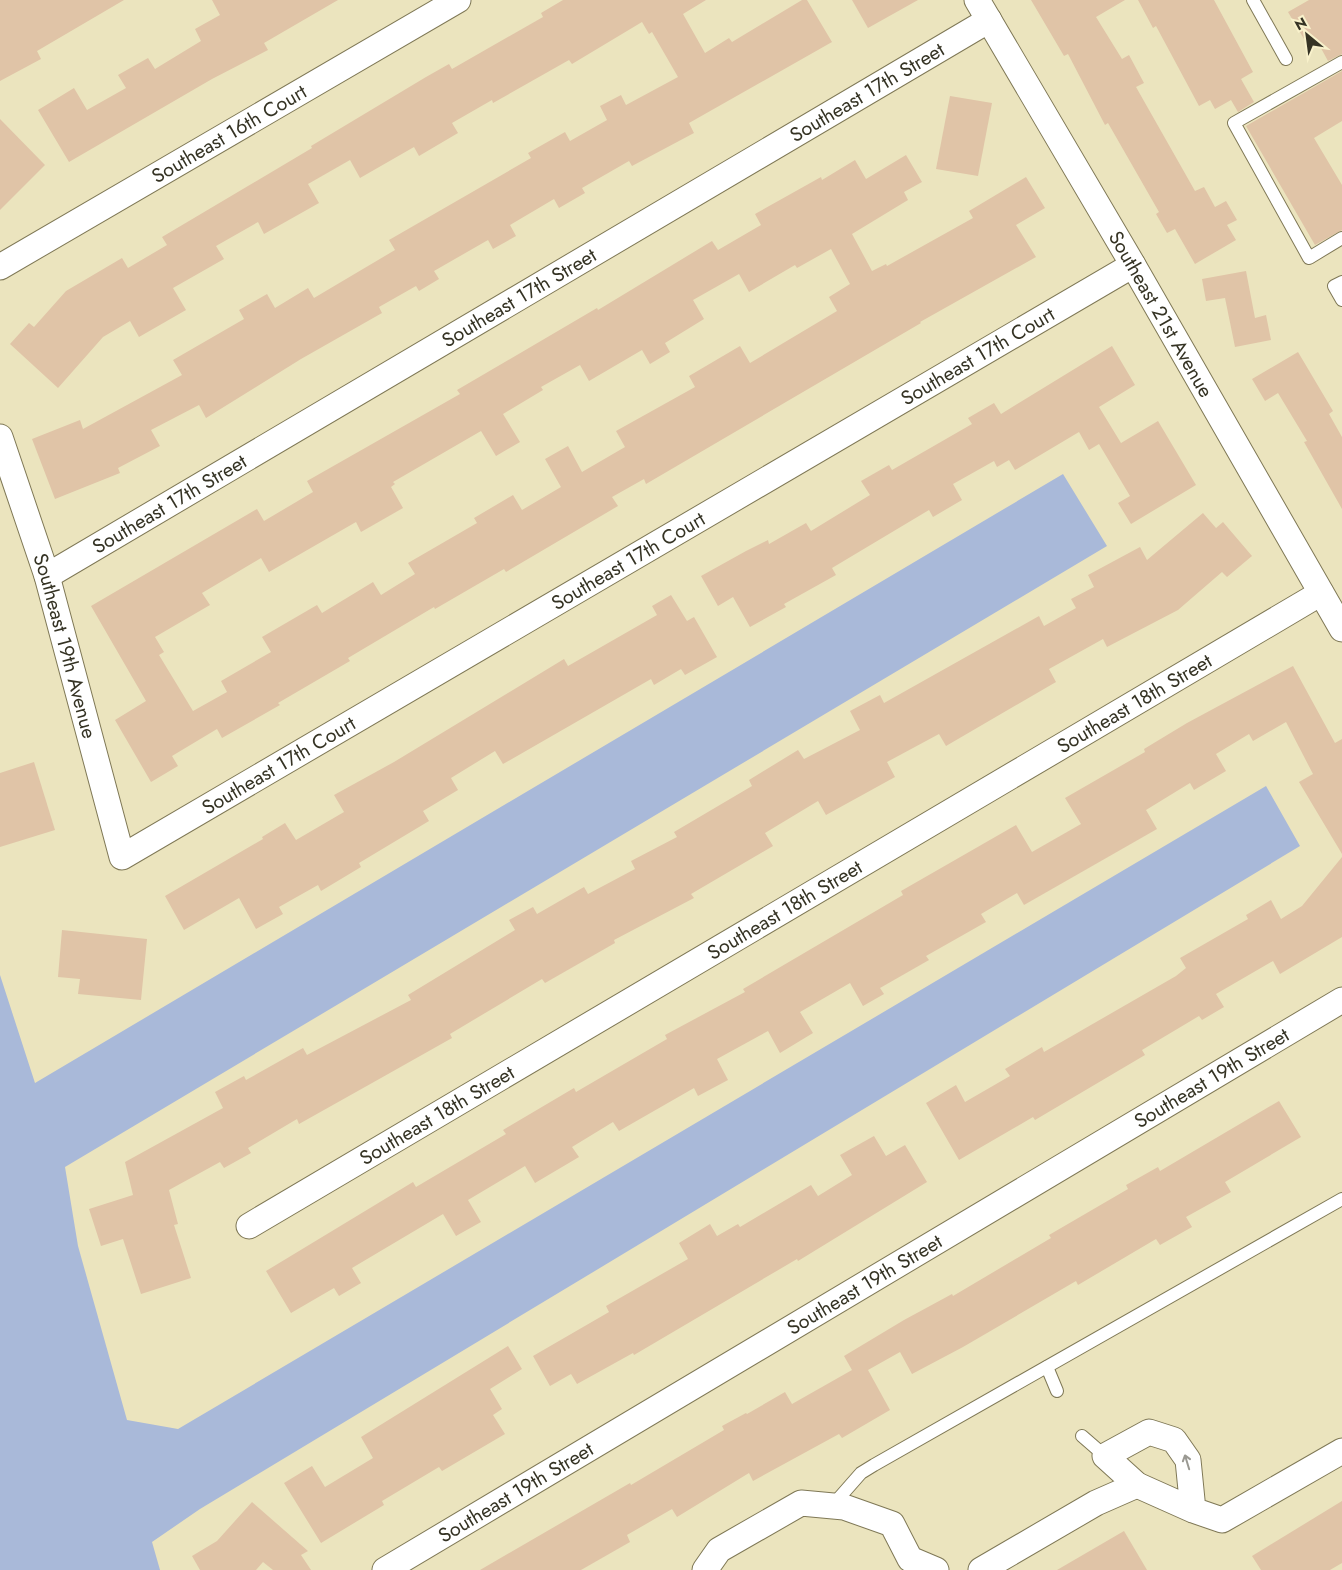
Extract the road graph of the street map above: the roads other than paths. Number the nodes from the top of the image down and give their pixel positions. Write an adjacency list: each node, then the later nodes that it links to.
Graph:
1 (458, 0): 8 (street, Southeast 16th Court)
2 (1253, 0): 4 (lane)
3 (983, 10): 7 (street, Southeast 21st Avenue); 12 (street, Southeast 17th Street)
4 (1286, 59)
5 (1342, 62): 6 (lane)
6 (1342, 238)
7 (1133, 265): 13 (street, Southeast 21st Avenue); 15 (street, Southeast 17th Court)
8 (0, 267)
9 (1342, 282): 10 (lane)
10 (1342, 300)
11 (0, 437): 12 (street, Southeast 19th Avenue)
12 (47, 576): 15 (street, Southeast 19th Avenue)
13 (1321, 593): 14 (street, Southeast 21st Avenue); 18 (street, Southeast 18th Street)
14 (1342, 629)
15 (122, 857)
16 (1342, 1000): 27 (street, Southeast 19th Street)
17 (1342, 1199): 19 (lane)
18 (249, 1226)
19 (1047, 1367): 20 (lane); 25 (lane)
20 (1057, 1391)
21 (1082, 1436): 23 (lane)
22 (1342, 1451): 26 (street)
23 (1105, 1456): 24 (street); 26 (street, one-way to 23)
24 (1137, 1485): 26 (street); 30 (street)
25 (832, 1506): 28 (street); 29 (street)
26 (1193, 1510)
27 (385, 1570)
28 (705, 1570)
29 (936, 1570)
30 (981, 1570)

